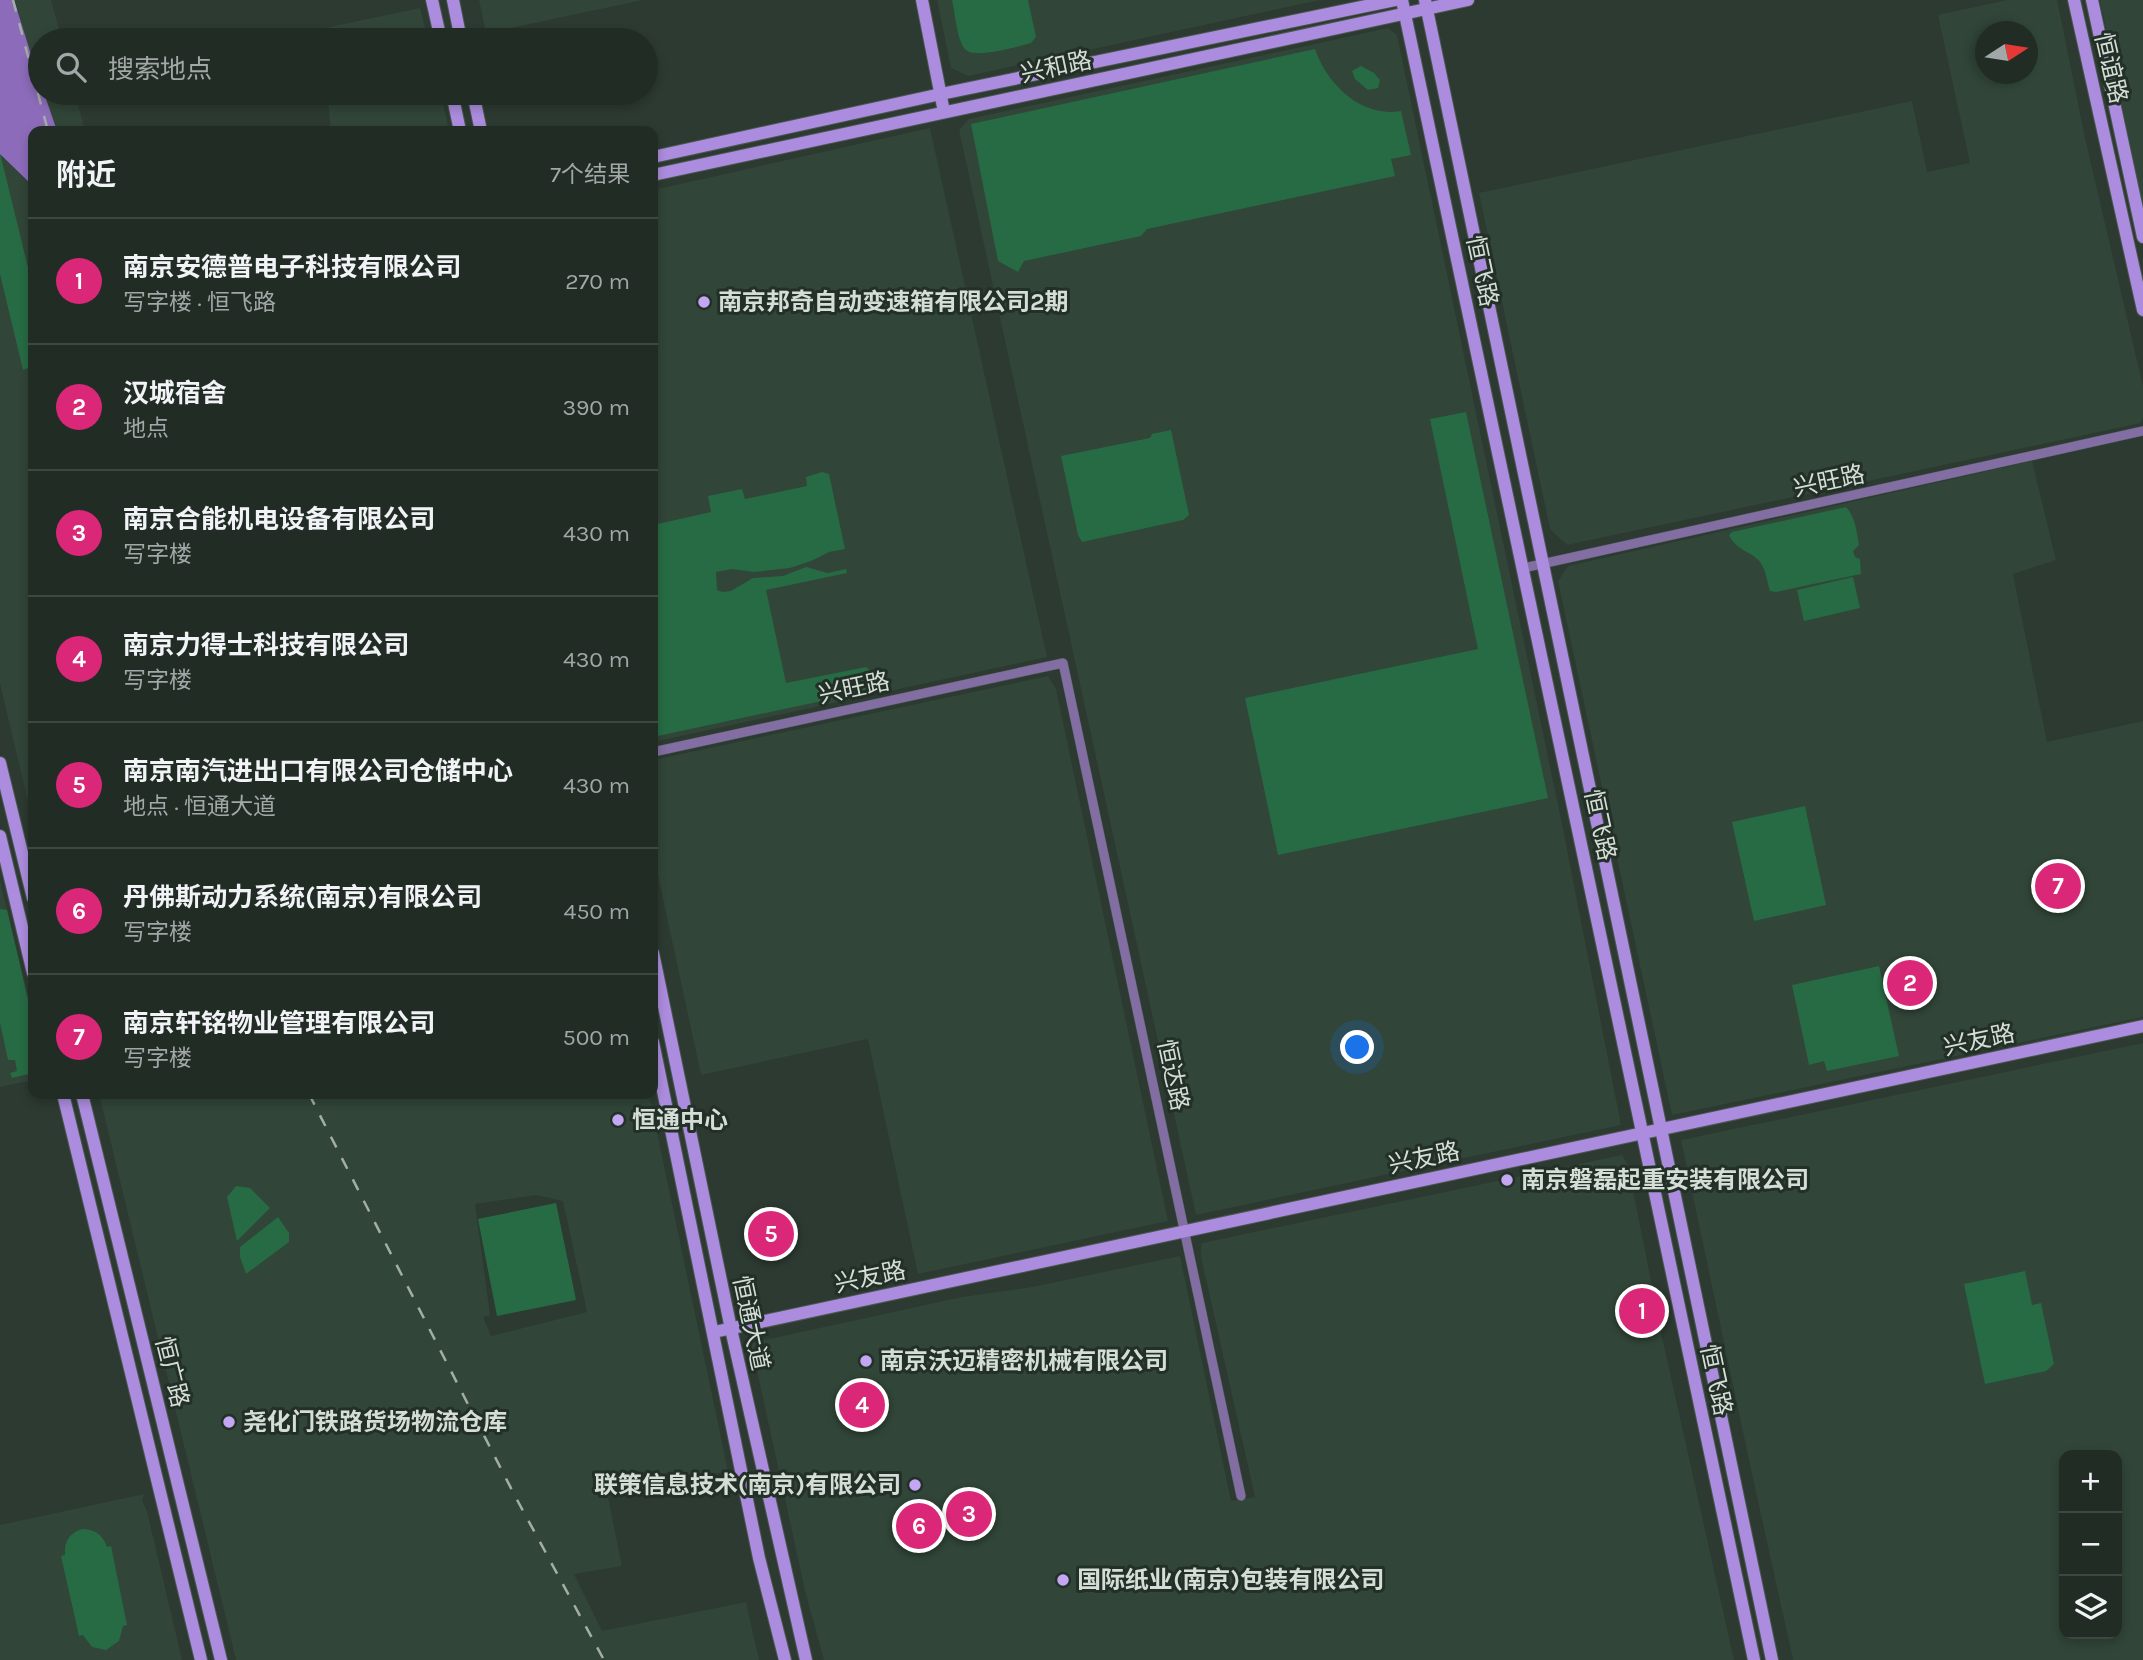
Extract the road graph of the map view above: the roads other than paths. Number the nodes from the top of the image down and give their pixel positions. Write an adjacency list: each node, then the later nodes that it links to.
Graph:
1 (432, 0): 10 (main road)
2 (453, 0): 11 (main road)
3 (922, 0): 12 (main road)
4 (1395, 0): 12 (main road, 兴和路)
5 (1468, 0): 8 (main road, 兴和路)
6 (2074, 0): 21 (main road, 恒谊路)
7 (2092, 0): 20 (main road, 恒谊路)
8 (1426, 4): 9 (main road, 兴和路); 23 (main road, 恒飞路)
9 (1404, 7): 15 (main road, 兴和路); 24 (main road, 恒飞路)
10 (438, 28)
11 (459, 28)
12 (941, 94): 15 (main road); 18 (main road, 兴和路)
13 (455, 105): 16 (main road)
14 (476, 105): 17 (main road)
15 (944, 112): 19 (main road, 兴和路)
16 (459, 126)
17 (480, 126)
18 (658, 156)
19 (658, 174)
20 (2143, 237)
21 (2143, 310)
22 (2143, 431): 23 (street, 兴旺路)
23 (1542, 564): 24 (street, 兴旺路); 36 (main road, 恒飞路)
24 (1524, 568): 37 (main road, 恒飞路)
25 (1063, 663): 26 (street, 兴旺路); 38 (street, 恒达路)
26 (658, 751)
27 (0, 764): 29 (main road)
28 (0, 836): 30 (main road)
29 (28, 878)
30 (28, 952)
31 (658, 977): 39 (main road, 恒通大道)
32 (2143, 1026): 36 (main road, 兴友路)
33 (658, 1066): 40 (main road, 恒通大道)
34 (64, 1099): 42 (main road, 恒广路)
35 (83, 1099): 43 (main road, 恒广路)
36 (1661, 1131): 37 (main road, 兴友路); 47 (main road, 恒飞路)
37 (1642, 1134): 38 (main road, 兴友路); 46 (main road, 恒飞路)
38 (1184, 1230): 39 (main road, 兴友路); 41 (street, 恒达路)
39 (731, 1329): 40 (main road, 兴友路); 45 (main road, 恒通大道)
40 (714, 1332): 44 (main road, 恒通大道)
41 (1241, 1496)
42 (201, 1660)
43 (221, 1660)
44 (785, 1660)
45 (806, 1660)
46 (1754, 1660)
47 (1772, 1660)

